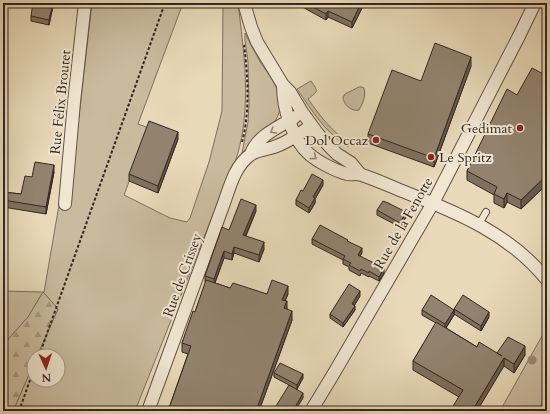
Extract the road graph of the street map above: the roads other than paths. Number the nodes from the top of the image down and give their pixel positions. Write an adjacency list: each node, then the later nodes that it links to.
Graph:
1 (85, 3): 12 (street, Rue Félix Broutet)
2 (244, 3): 4 (street)
3 (535, 3): 11 (street, Rue de la Fenotte)
4 (283, 85): 5 (street); 6 (street)
5 (302, 112): 6 (street, Rue de Crissey); 7 (street)
6 (289, 121): 8 (street); 9 (street, Rue de Crissey, one-way to 9)
7 (311, 126): 8 (street); 10 (street)
8 (296, 136): 9 (street); 10 (street, one-way to 10)
9 (251, 154): 17 (street, Rue de Crissey)
10 (360, 174): 11 (street)
11 (433, 203): 14 (street); 18 (street, Rue de la Fenotte)
12 (65, 204)
13 (486, 212): 14 (lane)
14 (480, 224): 15 (street)
15 (547, 280)
16 (547, 403): 19 (lane)
17 (148, 411)
18 (311, 411)
19 (544, 411)

